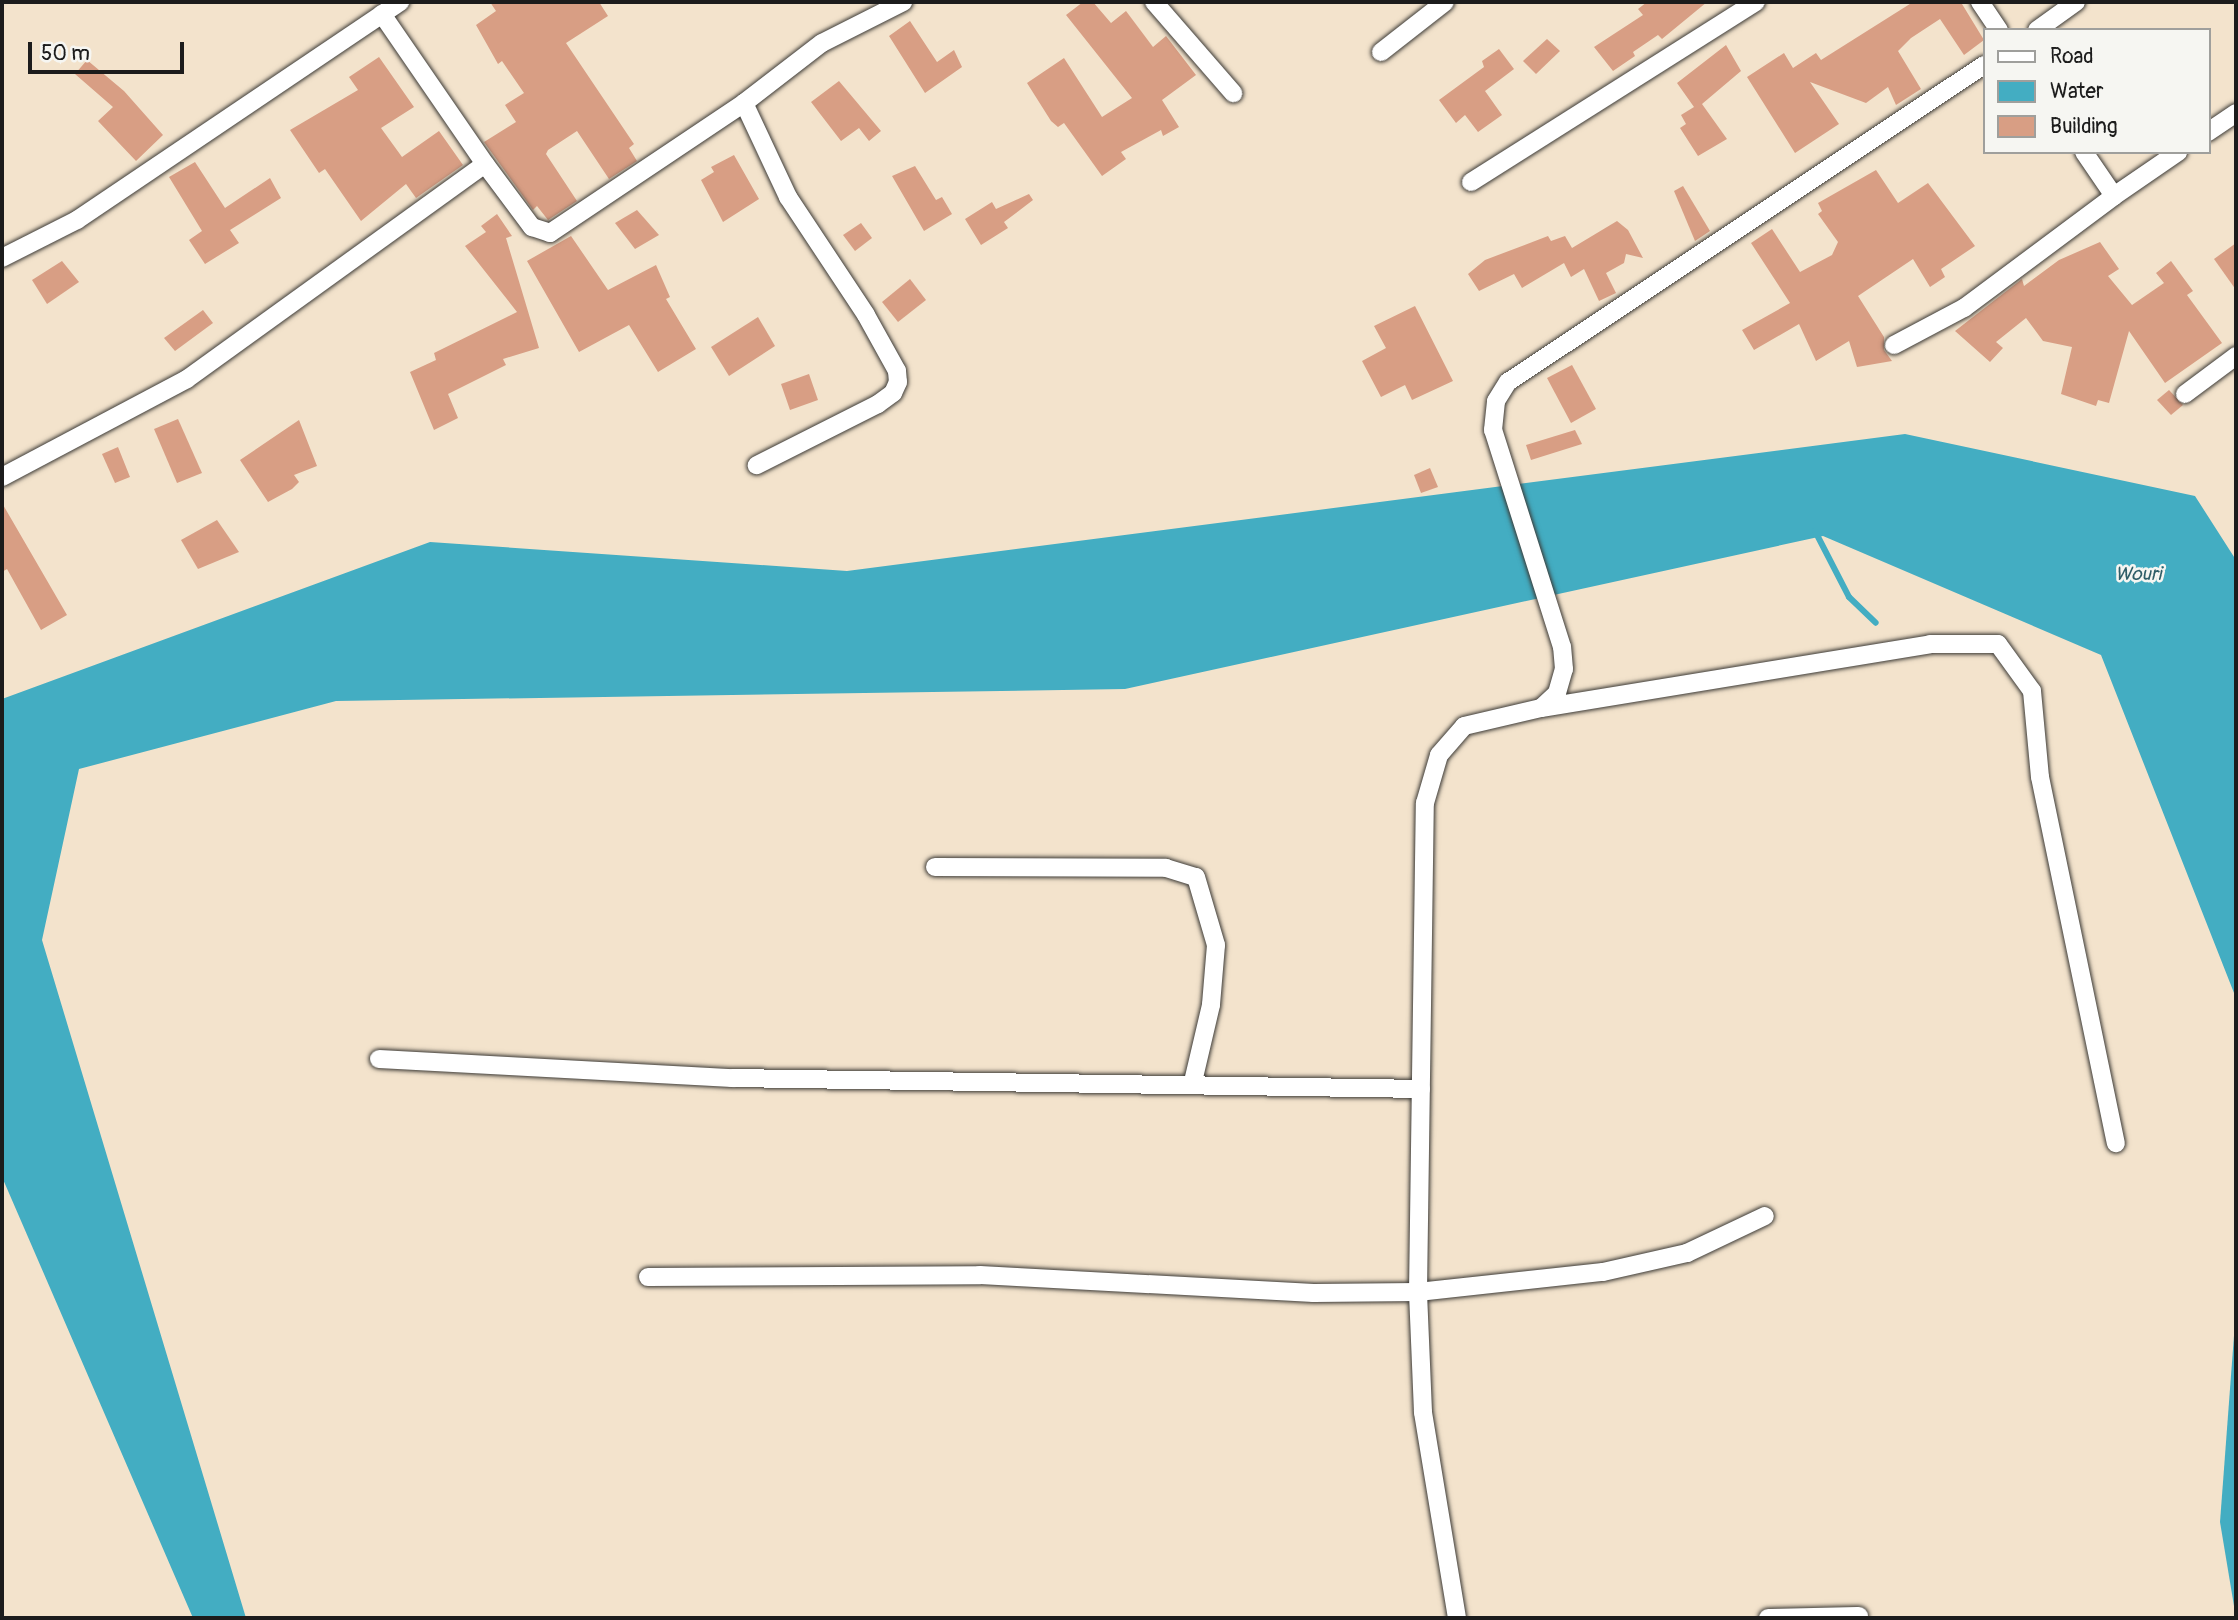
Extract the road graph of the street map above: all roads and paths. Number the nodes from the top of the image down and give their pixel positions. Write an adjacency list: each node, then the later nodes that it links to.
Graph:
1 (401, 2): 8 (street)
2 (903, 2): 14 (street)
3 (1154, 2): 13 (street)
4 (1445, 2): 11 (street)
5 (1756, 2): 20 (street)
6 (1980, 2): 9 (street)
7 (2076, 2): 10 (street)
8 (382, 14): 19 (street); 22 (street)
9 (1998, 28)
10 (2040, 28)
11 (1381, 52)
12 (1982, 66): 28 (street)
13 (1233, 93)
14 (744, 103): 19 (street); 26 (street)
15 (2236, 113): 16 (street)
16 (2210, 131)
17 (2085, 154): 21 (street)
18 (2175, 154): 21 (street)
19 (485, 164): 27 (street)
20 (1471, 182)
21 (2113, 196): 23 (street)
22 (2, 258)
23 (1894, 345)
24 (2236, 356): 25 (street)
25 (2185, 394)
26 (757, 465)
27 (2, 477)
28 (1541, 708): 32 (street); 33 (street)
29 (935, 867): 31 (street)
30 (379, 1059): 31 (street)
31 (1193, 1082): 32 (street)
32 (1421, 1089): 36 (street)
33 (2116, 1143)
34 (1765, 1216): 36 (street)
35 (648, 1278): 36 (street)
36 (1418, 1292): 38 (street)
37 (1859, 1616): 39 (street)
38 (1458, 1618)
39 (1768, 1618)

